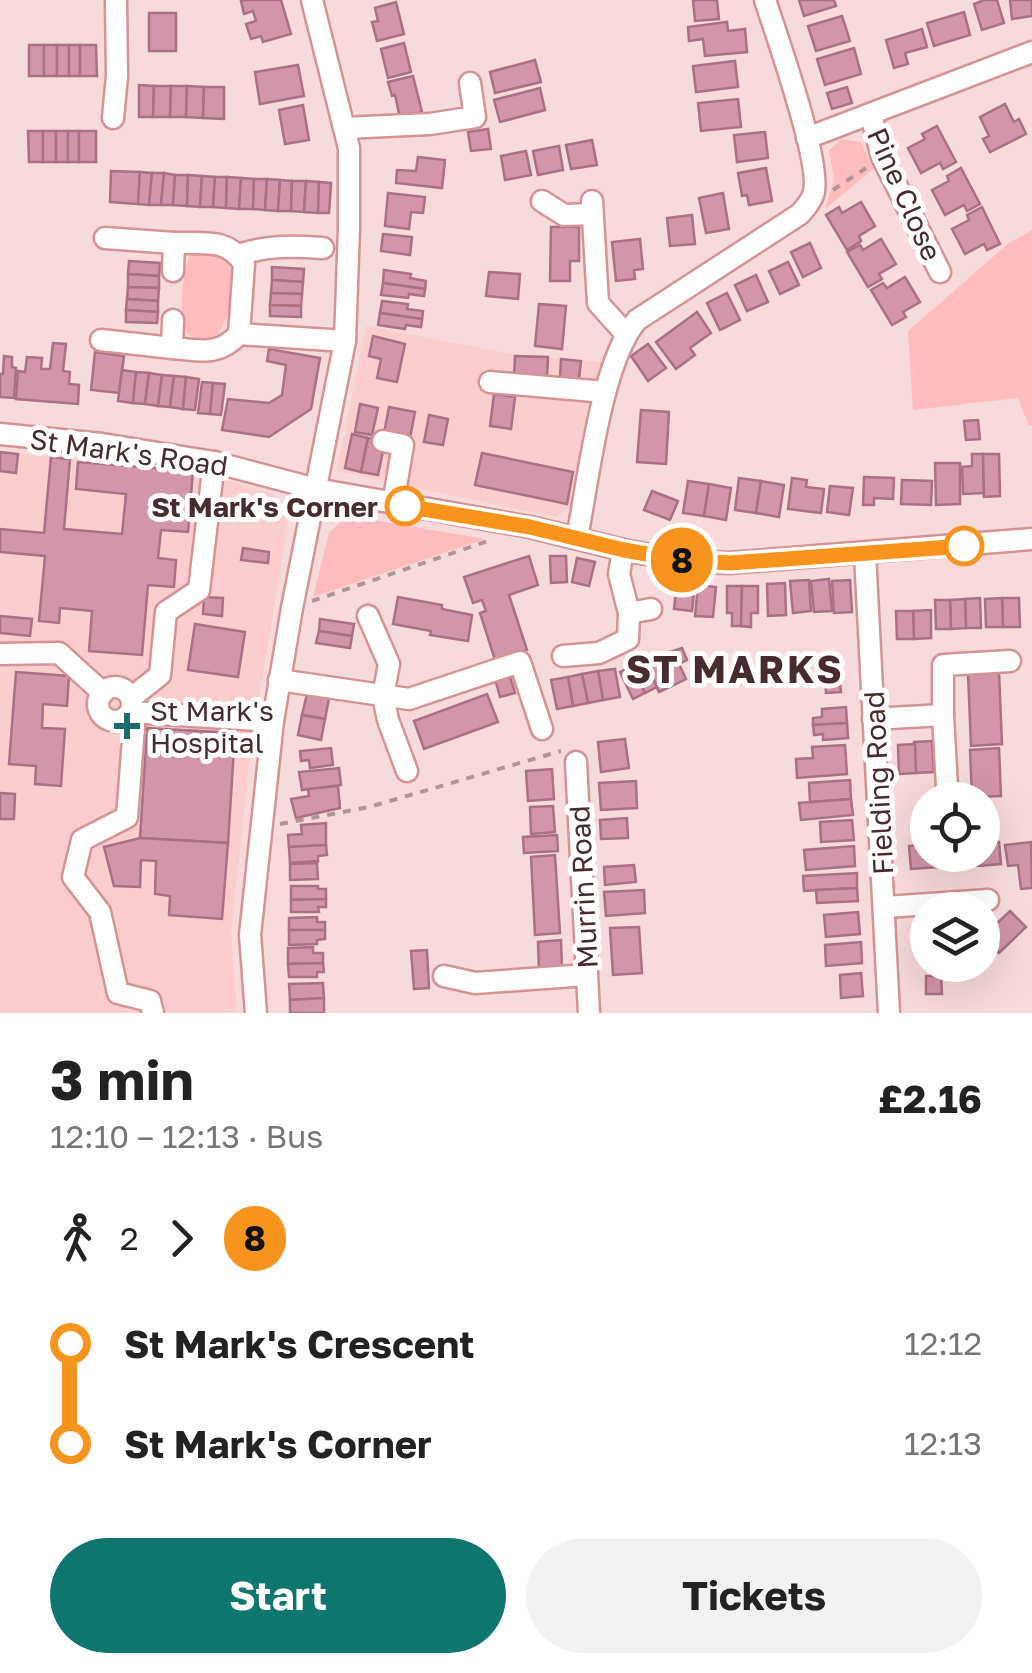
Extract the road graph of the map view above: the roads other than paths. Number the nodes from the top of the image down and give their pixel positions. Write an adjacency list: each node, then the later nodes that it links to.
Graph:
1 (116, 0): 7 (street)
2 (312, 0): 8 (street)
3 (766, 0): 9 (street)
4 (1032, 52): 6 (street)
5 (470, 83): 8 (street)
6 (871, 115): 9 (street); 16 (street, Pine Close)
7 (113, 118)
8 (344, 128): 21 (street)
9 (807, 138): 18 (street)
10 (542, 200): 18 (street)
11 (105, 238): 12 (street)
12 (174, 243): 14 (street); 15 (street)
13 (324, 248): 14 (street)
14 (238, 255): 19 (street)
15 (173, 270)
16 (940, 272)
17 (173, 320): 22 (street)
18 (625, 333): 24 (street)
19 (239, 334): 21 (street); 22 (street)
20 (101, 340): 22 (street)
21 (345, 341): 28 (street)
22 (172, 348)
23 (490, 382): 24 (street)
24 (605, 392): 30 (street)
25 (0, 434): 27 (street, St Mark's Road)
26 (382, 442): 29 (street)
27 (214, 462): 28 (street, St Mark's Road); 42 (street)
28 (316, 489): 29 (street, St Mark's Road); 40 (street)
29 (393, 504): 30 (street, St Mark's Road)
30 (577, 538): 32 (street, St Mark's Road)
31 (1032, 539): 33 (street, St Mark's Road)
32 (624, 550): 33 (street, St Mark's Road); 35 (street)
33 (865, 554): 44 (street, Fielding Road)
34 (651, 608): 35 (street)
35 (629, 613): 38 (street)
36 (368, 616): 41 (street)
37 (0, 654): 42 (street)
38 (564, 656)
39 (1010, 661): 43 (street)
40 (279, 680): 41 (street); 45 (street)
41 (383, 696): 46 (street); 48 (street)
42 (130, 709): 45 (street); 54 (street)
43 (943, 715): 44 (street); 49 (street)
44 (874, 719): 51 (street, Fielding Road)
45 (273, 721): 55 (street)
46 (542, 728)
47 (576, 762): 52 (street, Murrin Road)
48 (407, 771)
49 (947, 782)
50 (910, 906): 51 (street)
51 (886, 907): 57 (street, Fielding Road)
52 (587, 975): 53 (street); 56 (street, Murrin Road)
53 (444, 976)
54 (153, 1013)
55 (256, 1013)
56 (588, 1013)
57 (890, 1013)

